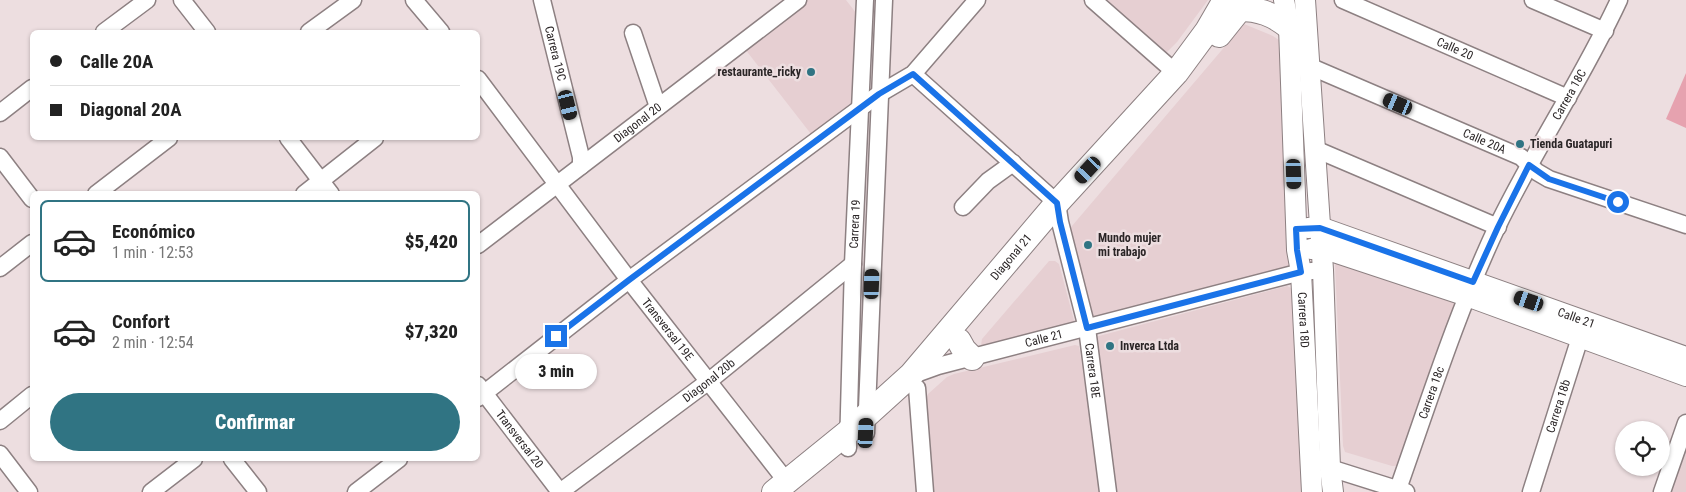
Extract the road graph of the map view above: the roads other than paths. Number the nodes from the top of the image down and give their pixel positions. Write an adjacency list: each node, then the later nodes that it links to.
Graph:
1 (147, 0): 19 (street)
2 (182, 0): 20 (street)
3 (353, 0): 21 (street)
4 (414, 0): 22 (street)
5 (542, 0): 42 (street, Carrera 19C)
6 (798, 0): 17 (street, Diagonal 20)
7 (865, 0): 33 (street, Carrera 19)
8 (884, 0): 30 (street, Carrera 19)
9 (977, 0): 27 (street)
10 (1093, 0): 26 (street)
11 (1284, 0): 18 (main road, Carrera 18D)
12 (1306, 0): 25 (main road, Carrera 18D)
13 (1343, 0): 31 (street, Calle 20)
14 (1533, 0): 23 (street)
15 (1619, 0): 23 (street, Carrera 18C)
16 (1237, 3): 18 (highway); 26 (highway, Diagonal 21); 49 (highway, Diagonal 21)
17 (780, 6): 32 (street, Diagonal 20)
18 (1289, 27): 53 (main road, Carrera 18D)
19 (107, 30)
20 (205, 30)
21 (312, 30)
22 (438, 30)
23 (1604, 32): 31 (street, Carrera 18C)
24 (633, 33): 32 (street)
25 (1309, 66): 38 (main road, Carrera 18D); 41 (street, Calle 20A)
26 (1176, 73): 49 (highway, Diagonal 21)
27 (913, 74): 30 (street); 40 (street)
28 (480, 82): 43 (street, Transversal 19E)
29 (30, 90): 34 (street)
30 (879, 94): 33 (street); 75 (street, Carrera 19)
31 (1568, 98): 41 (street, Carrera 18C)
32 (658, 107): 42 (street, Diagonal 20)
33 (859, 109): 58 (street, Carrera 19); 62 (street)
34 (0, 113)
35 (166, 140): 45 (street)
36 (290, 140): 44 (street)
37 (373, 140): 44 (street)
38 (1315, 149): 51 (street); 52 (main road, Carrera 18D)
39 (0, 157): 47 (street)
40 (1013, 164): 48 (street); 49 (street)
41 (1529, 165): 50 (street, Calle 20A); 51 (street, Carrera 18C)
42 (581, 166): 43 (street, Diagonal 20)
43 (556, 184): 54 (street, Diagonal 20); 62 (street, Transversal 19E)
44 (326, 187): 46 (street)
45 (100, 191)
46 (313, 191)
47 (30, 196)
48 (963, 208)
49 (1058, 213): 64 (street, Carrera 18E); 66 (highway, Diagonal 21); 70 (highway, Diagonal 21)
50 (1686, 225)
51 (1498, 227): 63 (street, Carrera 18C)
52 (1320, 228): 53 (main road, Calle 21); 56 (main road, Carrera 18D); 63 (main road, Calle 21)
53 (1296, 229): 57 (main road, Carrera 18D)
54 (480, 243)
55 (30, 244): 59 (street)
56 (1322, 248): 57 (main road, Calle 21); 60 (main road, Carrera 18D); 63 (main road, Calle 21)
57 (1297, 250): 61 (main road, Carrera 18D)
58 (854, 264): 69 (street, Diagonal 20b); 75 (street, Carrera 19)
59 (0, 268)
60 (1323, 270): 61 (street, Calle 21); 80 (main road, Carrera 18D)
61 (1301, 272): 64 (street, Calle 21); 90 (main road, Carrera 18D)
62 (629, 280): 69 (street, Transversal 19E); 71 (street)
63 (1470, 289): 65 (main road, Calle 21); 82 (street, Carrera 18c)
64 (1087, 328): 66 (street, Calle 21); 89 (street, Carrera 18E)
65 (1583, 329): 67 (main road, Calle 21); 68 (main road, Calle 21); 92 (street, Carrera 18b)
66 (965, 349): 70 (highway, Diagonal 21)
67 (1686, 357)
68 (1686, 376)
69 (709, 381): 81 (street, Transversal 19E); 87 (street, Diagonal 20b)
70 (914, 381): 75 (highway, Diagonal 21); 88 (street)
71 (480, 392): 87 (street, Transversal 20)
72 (30, 397): 73 (street)
73 (0, 421)
74 (1686, 424): 93 (street)
75 (858, 432): 81 (highway, Diagonal 21)
76 (0, 454): 83 (street)
77 (191, 461): 84 (street)
78 (234, 461): 85 (street)
79 (396, 461): 86 (street)
80 (1332, 480): 82 (street); 91 (street)
81 (786, 489)
82 (1402, 491)
83 (29, 492)
84 (151, 492)
85 (258, 492)
86 (356, 492)
87 (560, 492)
88 (925, 492)
89 (1108, 492)
90 (1312, 492)
91 (1373, 492)
92 (1531, 492)
93 (1662, 492)

